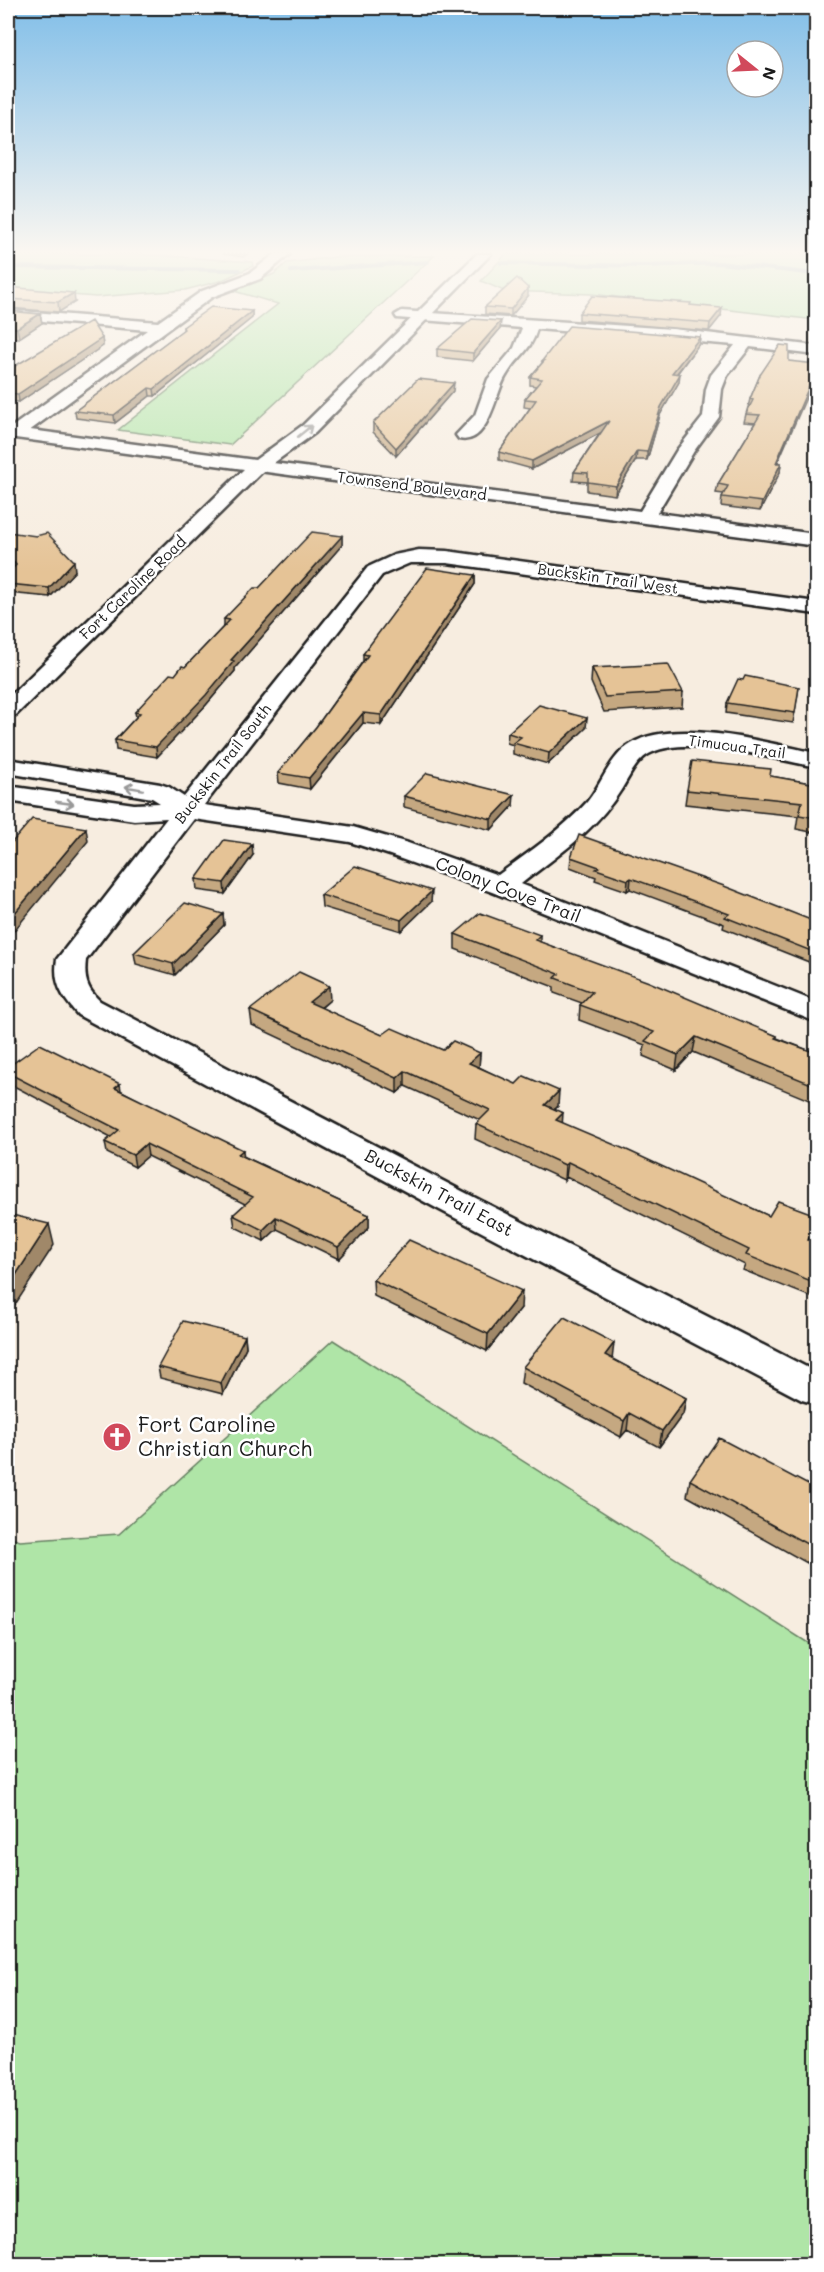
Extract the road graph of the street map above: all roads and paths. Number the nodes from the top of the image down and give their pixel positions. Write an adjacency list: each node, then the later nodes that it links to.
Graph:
1 (114, 360): 6 (street)
2 (379, 360): 8 (street, Fort Caroline Road, one-way to 2)
3 (512, 360): 7 (street)
4 (731, 360): 9 (street)
5 (282, 427): 8 (street, Fort Caroline Road)
6 (11, 432): 8 (street, Townsend Boulevard)
7 (465, 435)
8 (258, 466): 9 (street, Townsend Boulevard); 13 (street, Fort Caroline Road)
9 (646, 516): 10 (street, Townsend Boulevard)
10 (816, 540)
11 (399, 558): 12 (street, Buckskin Trail West); 17 (street, Buckskin Trail South)
12 (816, 608)
13 (8, 710)
14 (816, 760): 18 (street, Timucua Trail)
15 (8, 766): 17 (street, Colony Cove Trail, one-way to 15)
16 (8, 794): 17 (street, Colony Cove Trail, one-way to 17)
17 (187, 810): 18 (street, Colony Cove Trail); 19 (street, Buckskin Trail South)
18 (502, 886): 20 (street, Colony Cove Trail)
19 (71, 985): 21 (street, Buckskin Trail East)
20 (816, 1013)
21 (816, 1389)

